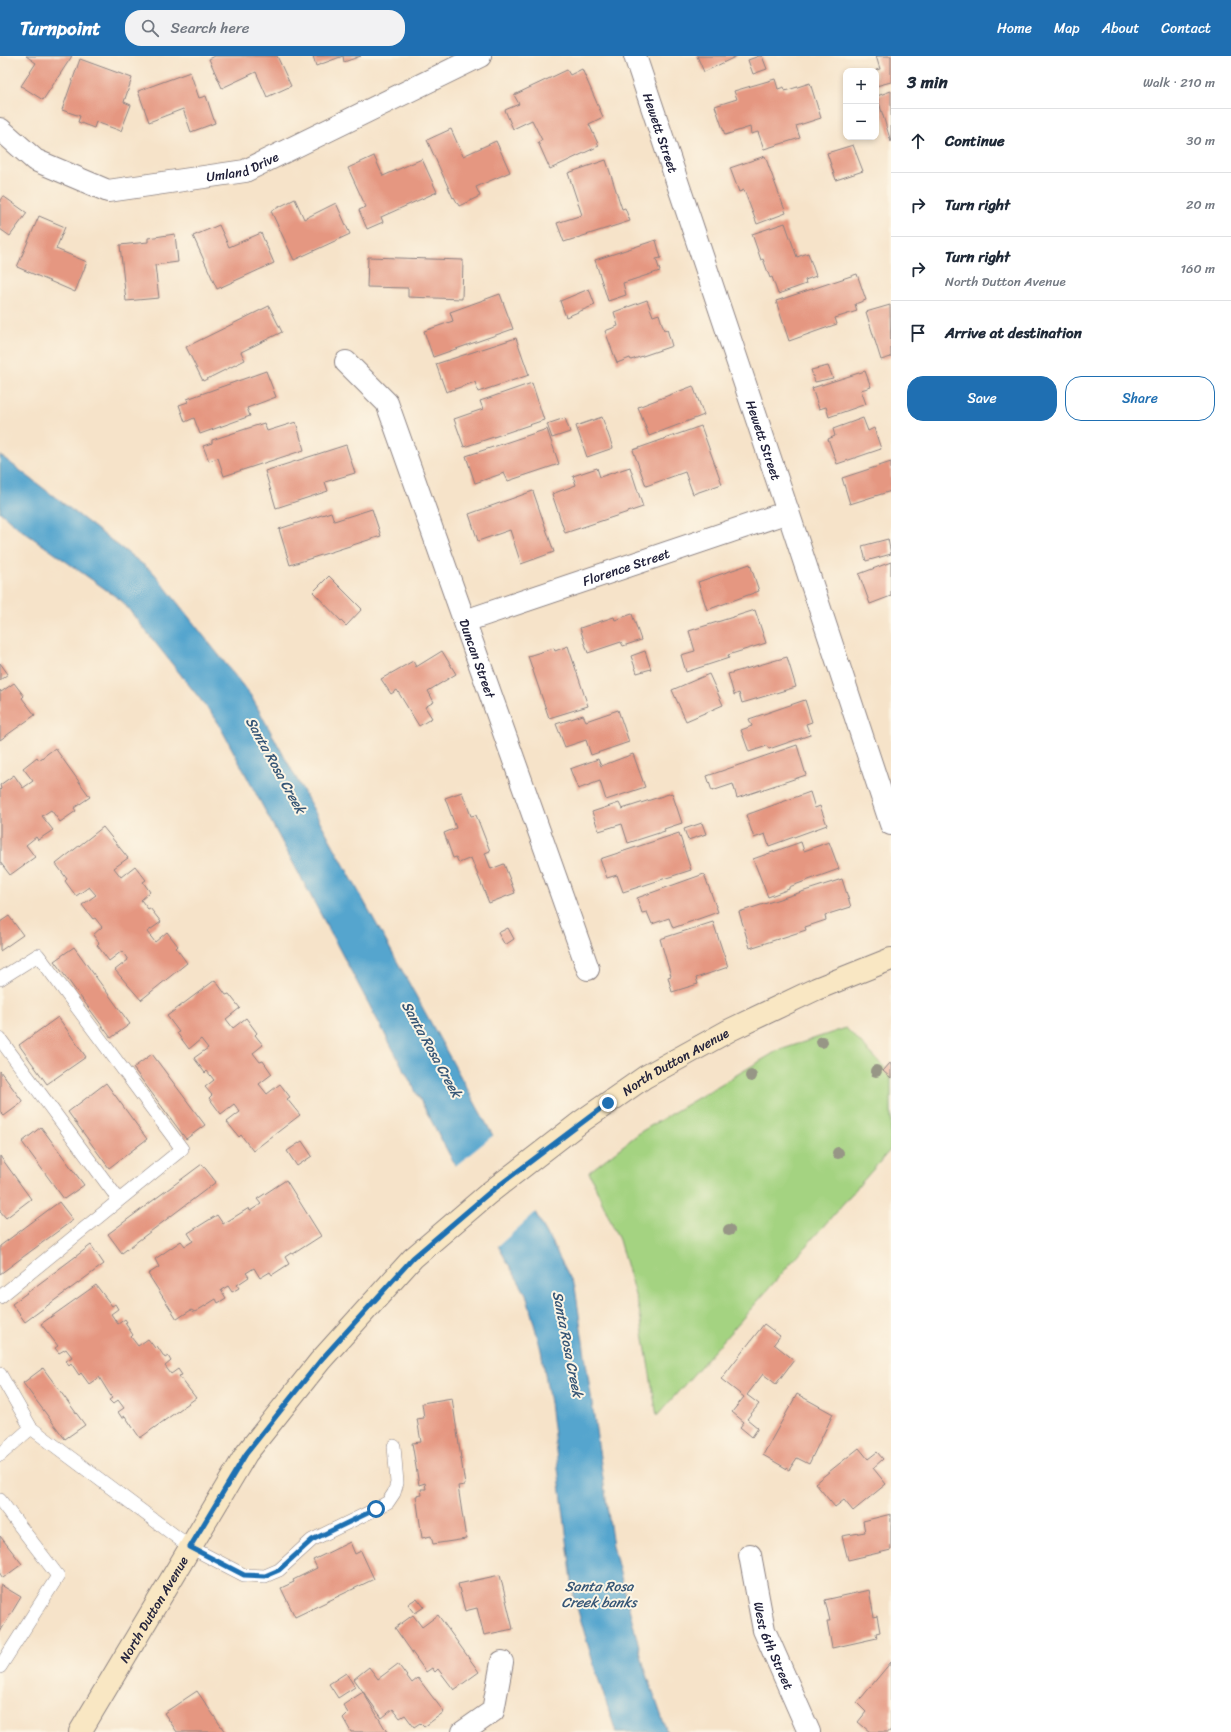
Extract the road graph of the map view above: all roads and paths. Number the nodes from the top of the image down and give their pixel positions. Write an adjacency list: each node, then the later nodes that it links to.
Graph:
1 (480, 56): 3 (street, Umland Drive)
2 (635, 56): 5 (street, Hewett Street)
3 (0, 129)
4 (346, 362): 6 (street, Duncan Street)
5 (788, 512): 6 (street, Florence Street); 7 (street, Hewett Street)
6 (465, 621): 9 (street, Duncan Street)
7 (891, 824)
8 (891, 959): 19 (main road, North Dutton Avenue)
9 (588, 968)
10 (0, 979): 12 (lane)
11 (0, 1039): 12 (lane)
12 (119, 1200): 13 (lane)
13 (0, 1297)
14 (0, 1374): 15 (lane)
15 (31, 1428): 17 (lane); 19 (lane)
16 (394, 1446): 19 (lane)
17 (0, 1455)
18 (0, 1500): 22 (lane)
19 (190, 1547): 23 (main road, North Dutton Avenue)
20 (750, 1555): 25 (street, West 6th Street)
21 (502, 1662): 24 (street)
22 (0, 1667)
23 (80, 1732)
24 (463, 1732)
25 (809, 1732)

